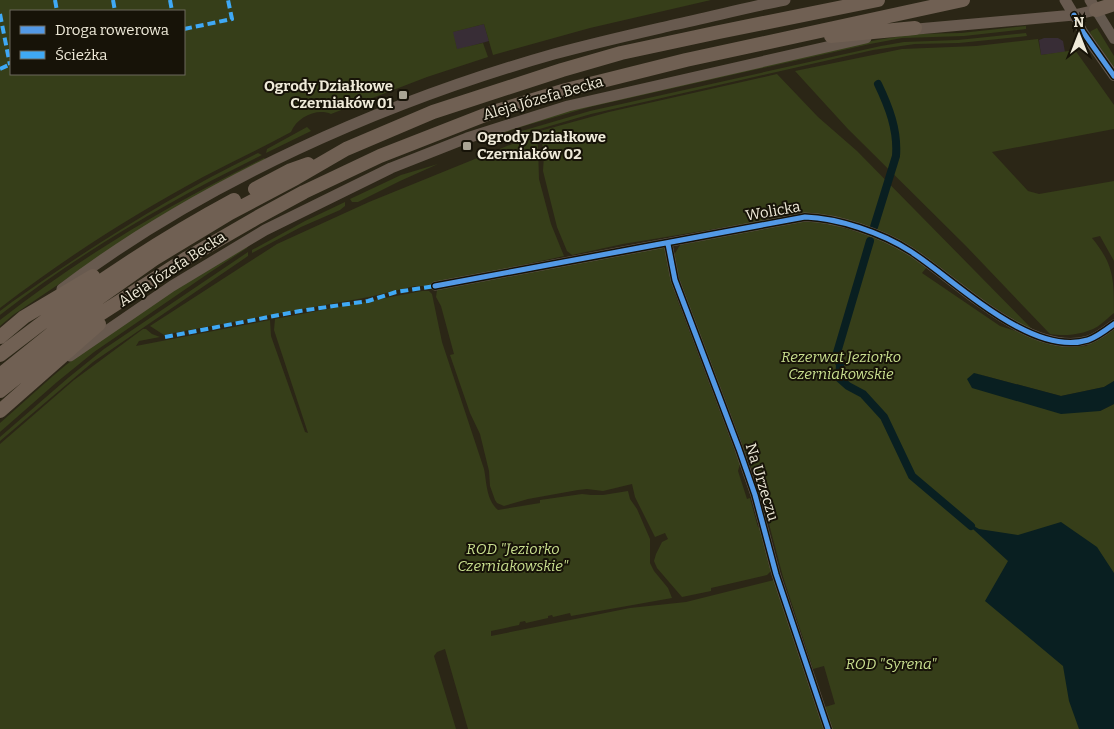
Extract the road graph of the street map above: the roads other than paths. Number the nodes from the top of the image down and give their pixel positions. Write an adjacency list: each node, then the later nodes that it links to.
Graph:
1 (785, 0): 19 (main road)
2 (830, 0): 9 (main road)
3 (878, 0): 9 (main road, Aleja Józefa Becka)
4 (963, 0): 12 (main road, Aleja Józefa Becka)
5 (1065, 0): 8 (main road)
6 (1114, 4): 7 (main road)
7 (1093, 5): 8 (main road, Aleja Józefa Becka); 11 (street)
8 (1074, 15): 10 (main road, Aleja Józefa Becka); 13 (street)
9 (756, 24): 14 (main road, Aleja Józefa Becka)
10 (915, 28): 12 (main road); 25 (main road, Aleja Józefa Becka)
11 (1114, 39)
12 (776, 41): 17 (main road, Aleja Józefa Becka)
13 (1114, 76)
14 (346, 149): 15 (main road); 22 (main road, Aleja Józefa Becka)
15 (174, 234): 19 (main road); 23 (main road)
16 (668, 244): 18 (street, Wolicka); 20 (street, Wolicka); 28 (street, Na Urzeczu)
17 (146, 285): 22 (main road, Aleja Józefa Becka); 25 (main road)
18 (435, 286)
19 (24, 317): 21 (main road)
20 (1114, 324)
21 (0, 337)
22 (48, 344): 24 (main road, Aleja Józefa Becka); 26 (main road, Aleja Józefa Becka)
23 (0, 354)
24 (0, 375)
25 (41, 375): 27 (main road, Aleja Józefa Becka)
26 (0, 391)
27 (0, 411)
28 (828, 729)

